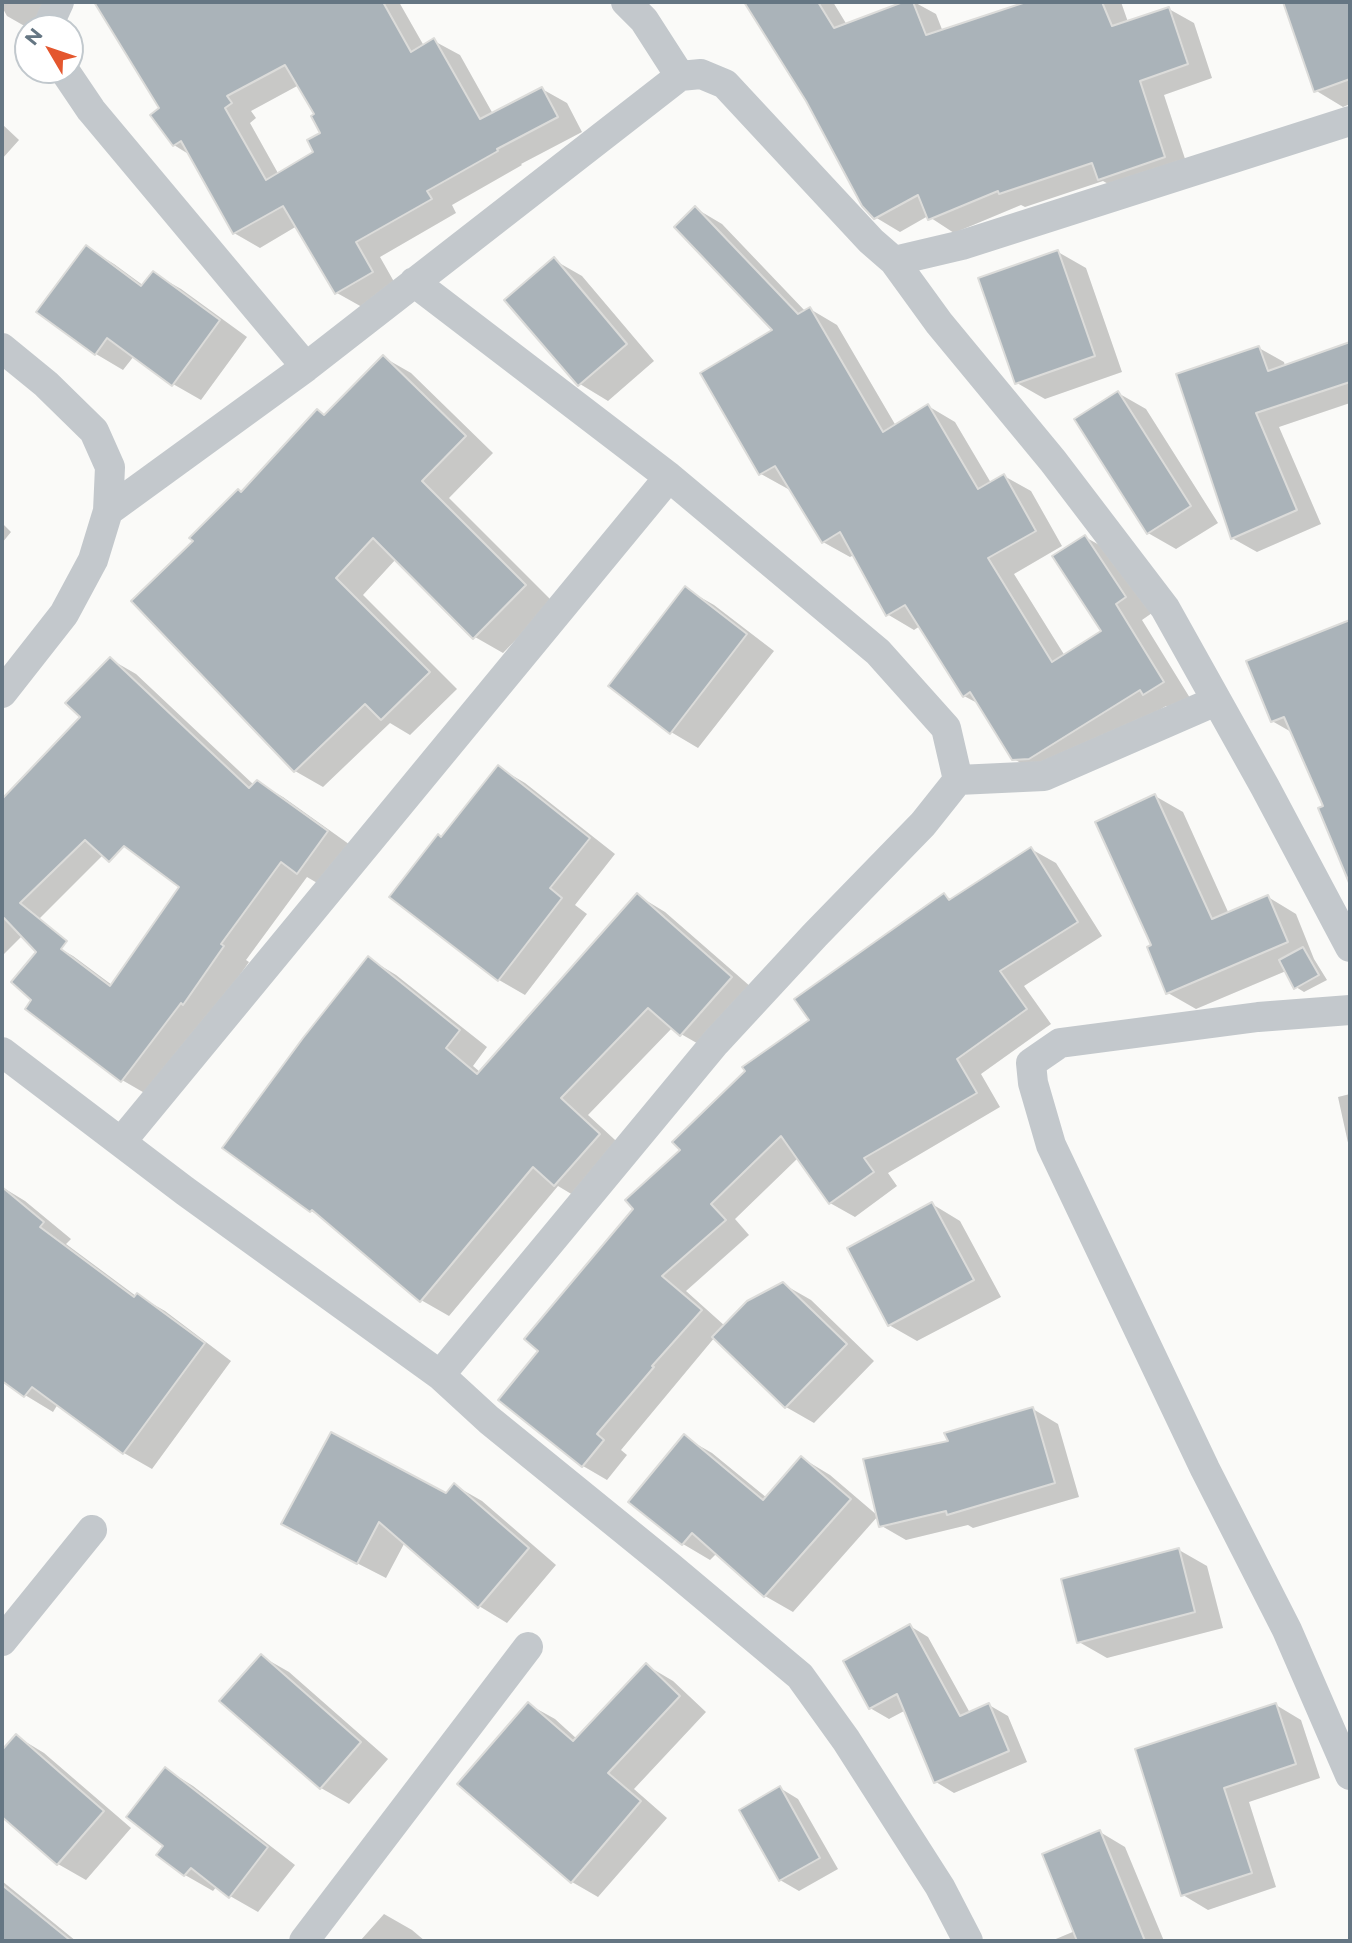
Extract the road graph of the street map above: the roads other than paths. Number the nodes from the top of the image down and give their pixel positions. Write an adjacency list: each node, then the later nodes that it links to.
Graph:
1 (626, 2): 2 (street)
2 (680, 76): 5 (street); 6 (street)
3 (73, 84): 8 (street)
4 (1350, 121): 5 (street)
5 (894, 261): 12 (street)
6 (414, 282): 8 (street); 9 (street)
7 (2, 348): 10 (street)
8 (306, 367): 10 (street)
9 (669, 477): 13 (street); 17 (street)
10 (108, 511): 11 (street)
11 (2, 693)
12 (1216, 701): 13 (street); 14 (street)
13 (958, 780): 18 (street)
14 (1350, 947)
15 (1350, 1010): 22 (street)
16 (2, 1052): 17 (street)
17 (121, 1142): 18 (street)
18 (440, 1375): 24 (street)
19 (92, 1530): 20 (street)
20 (2, 1642)
21 (528, 1647): 23 (street)
22 (1350, 1775)
23 (304, 1941)
24 (968, 1941)

